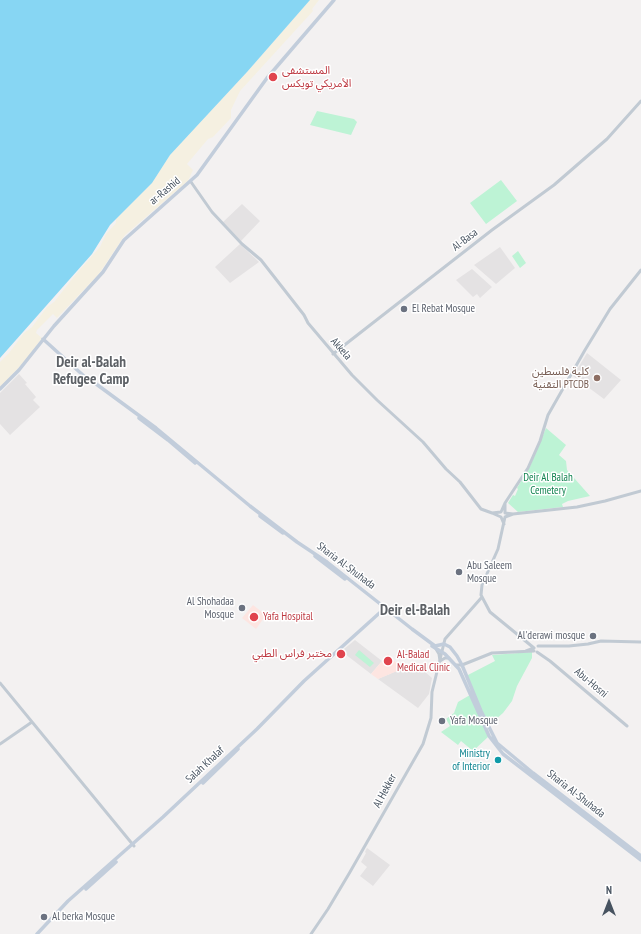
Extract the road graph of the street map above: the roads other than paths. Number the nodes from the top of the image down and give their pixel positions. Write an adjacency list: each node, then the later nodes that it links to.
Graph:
1 (334, 0): 3 (main road, ar-Rashid)
2 (641, 101): 6 (street, Al-Basa)
3 (191, 182): 5 (main road, ar-Rashid); 6 (street, Akkela)
4 (641, 270): 10 (street)
5 (43, 339): 7 (main road, ar-Rashid); 14 (main road, Sharia Al-Shuhada)
6 (333, 354): 9 (street, Akkela)
7 (0, 389)
8 (641, 491): 10 (street)
9 (492, 513): 10 (street); 11 (street, Akkela)
10 (504, 514): 11 (street); 12 (street)
11 (501, 517): 12 (street)
12 (504, 524): 13 (street)
13 (482, 597): 16 (street, Al Hekker); 18 (street, Abu-Hosni)
14 (385, 609): 16 (main road, Sharia Al-Shuhada); 17 (main road, Sharia Al-Shuhada); 28 (main road, Salah Khalaf)
15 (641, 642): 18 (street)
16 (444, 644): 19 (street, Al Hekker); 23 (main road, Sharia Al-Shuhada)
17 (435, 648): 19 (main road, Sharia Al-Shuhada); 21 (street)
18 (536, 648): 23 (street); 26 (street, Abu-Hosni)
19 (442, 652): 20 (main road, Sharia Al-Shuhada); 21 (street, Al Hekker)
20 (449, 658): 21 (street); 22 (main road, Sharia Al-Shuhada)
21 (440, 660): 32 (street, Al Hekker)
22 (456, 665): 23 (street); 30 (main road, Sharia Al-Shuhada)
23 (462, 665): 29 (main road, Sharia Al-Shuhada)
24 (0, 682): 25 (street)
25 (32, 722): 27 (street); 28 (street)
26 (627, 726)
27 (0, 744)
28 (133, 845): 31 (main road, Salah Khalaf)
29 (641, 856)
30 (641, 860)
31 (38, 934)
32 (311, 934)

